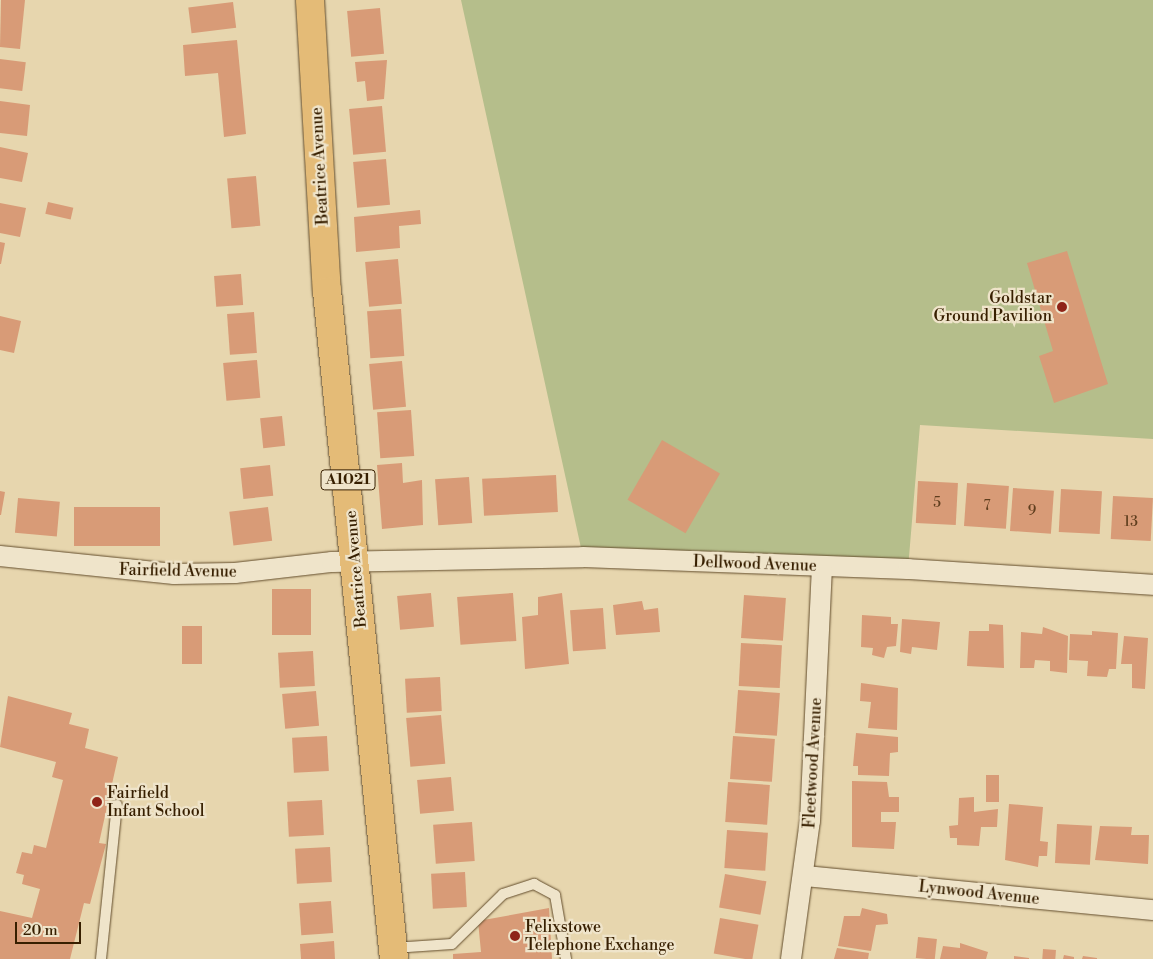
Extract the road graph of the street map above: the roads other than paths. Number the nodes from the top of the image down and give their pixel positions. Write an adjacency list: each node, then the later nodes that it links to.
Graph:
1 (310, 0): 3 (main road, Beatrice Avenue / A1021)
2 (0, 556): 3 (street, Fairfield Avenue)
3 (357, 561): 4 (street, Dellwood Avenue); 9 (main road, Beatrice Avenue / A1021)
4 (822, 566): 5 (street, Dellwood Avenue); 7 (street, Fleetwood Avenue)
5 (1153, 585)
6 (117, 805): 10 (lane)
7 (805, 876): 8 (street, Lynwood Avenue); 12 (street, Fleetwood Avenue)
8 (1153, 910)
9 (393, 954): 11 (lane)
10 (101, 959)
11 (566, 959)
12 (791, 959)

